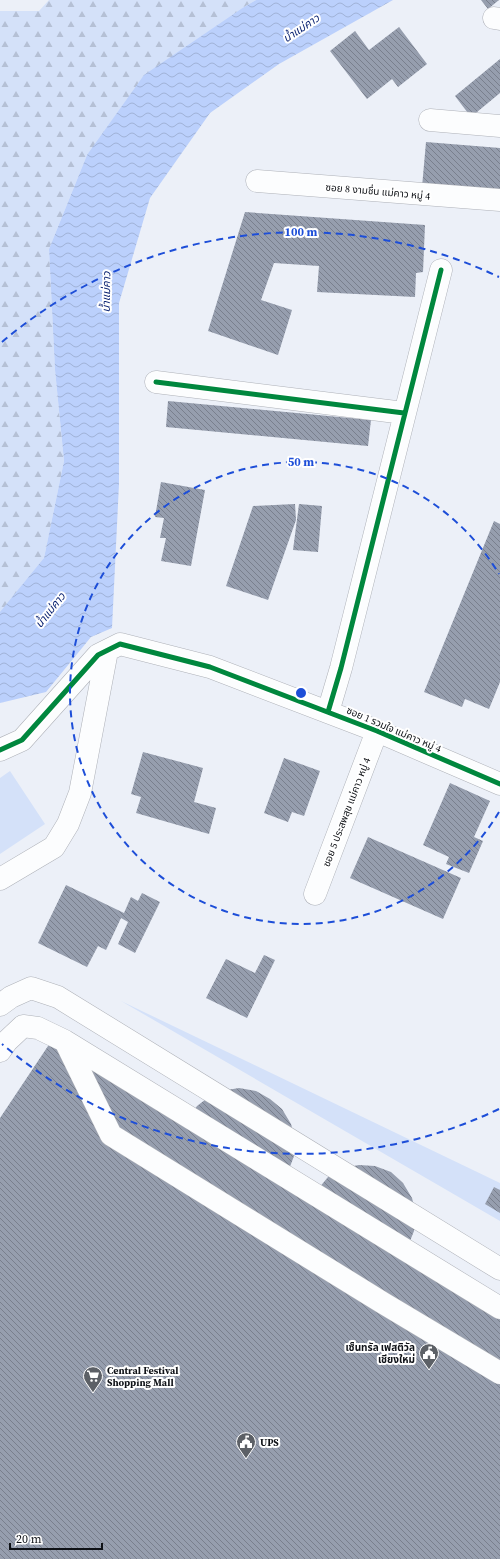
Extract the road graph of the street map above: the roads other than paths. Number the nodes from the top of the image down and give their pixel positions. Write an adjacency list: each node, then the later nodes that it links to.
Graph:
1 (430, 120): 2 (street)
2 (500, 126)
3 (257, 181): 4 (street, ซอย 8 งามชื่น แม่คาว หมู่ 4)
4 (500, 200)
5 (441, 270): 7 (street)
6 (156, 382): 7 (street)
7 (404, 413): 9 (street)
8 (113, 647): 9 (street, ซอย 1 รวมใจ แม่คาว หมู่ 4); 11 (street); 13 (street)
9 (328, 712): 10 (street, ซอย 1 รวมใจ แม่คาว หมู่ 4)
10 (377, 731): 12 (street, ซอย 1 รวมใจ แม่คาว หมู่ 4); 14 (street, ซอย 5 ประสพสุข แม่คาว หมู่ 4)
11 (0, 750)
12 (500, 784)
13 (0, 879)
14 (315, 894)
15 (0, 1005): 18 (street)
16 (65, 1041): 17 (street); 19 (street); 20 (street)
17 (0, 1051)
18 (500, 1269)
19 (500, 1308)
20 (500, 1373)

